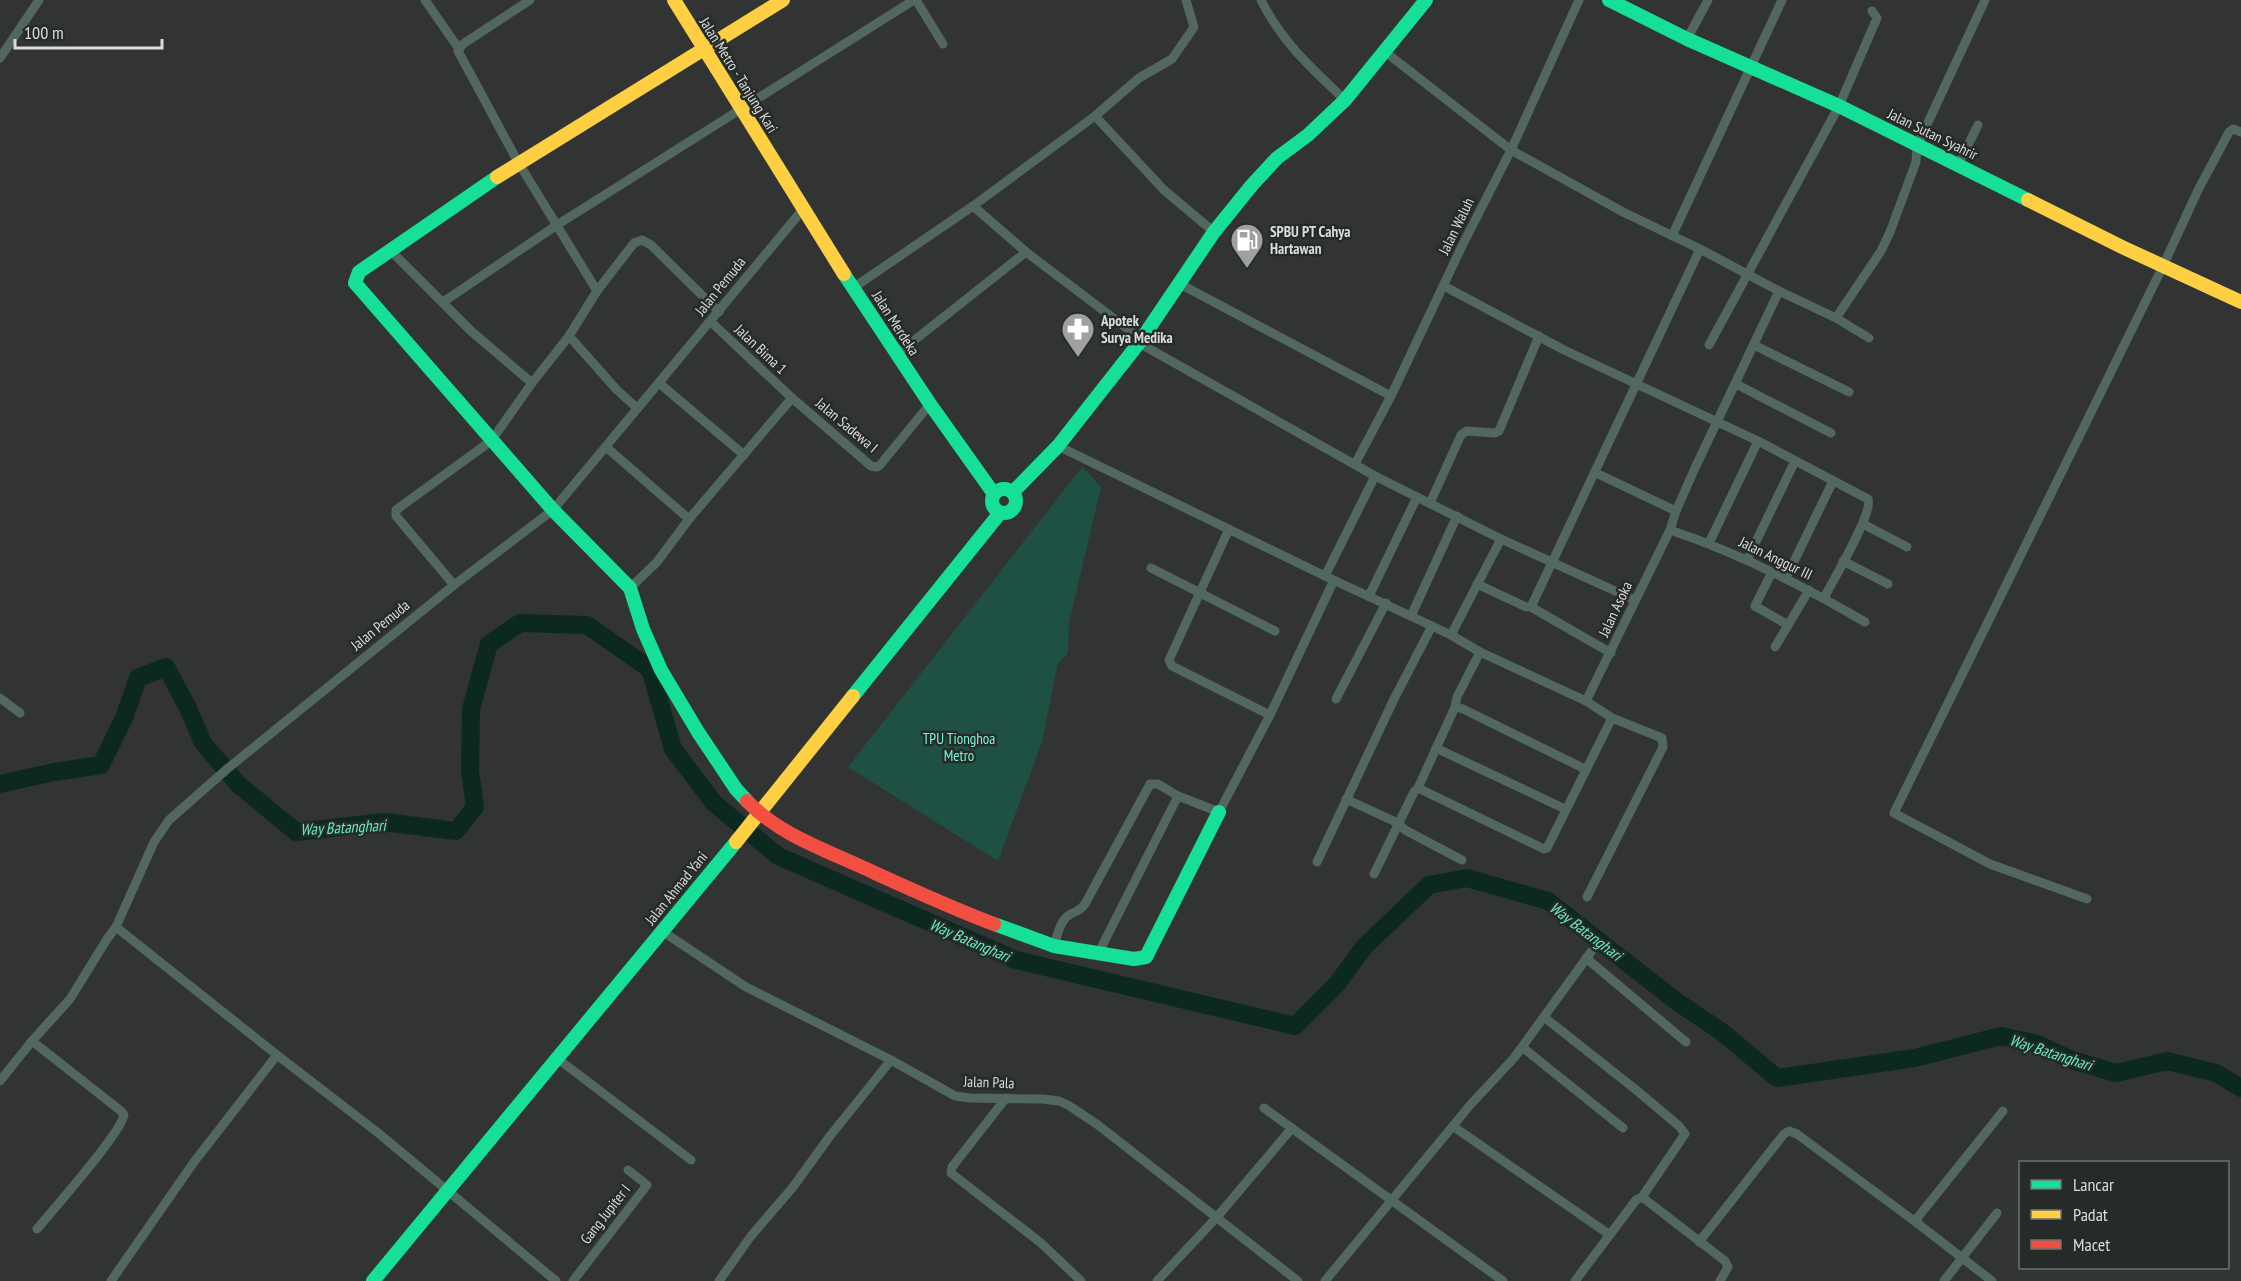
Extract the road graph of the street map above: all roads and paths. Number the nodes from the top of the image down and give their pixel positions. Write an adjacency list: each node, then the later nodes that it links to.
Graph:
1 (39, 0): 21 (street)
2 (425, 0): 18 (street)
3 (530, 0): 18 (street)
4 (674, 0): 19 (street, Jalan Metro - Tanjung Kari)
5 (783, 0): 19 (street)
6 (915, 0): 17 (street); 25 (street)
7 (1186, 0): 26 (street)
8 (1261, 0): 23 (street)
9 (1426, 0): 20 (street)
10 (1579, 0): 30 (street, Jalan Waluh)
11 (1609, 0): 16 (street, Jalan Sutan Syahrir)
12 (1708, 0): 16 (street)
13 (1782, 0): 22 (street)
14 (1985, 0): 29 (street)
15 (1872, 11): 24 (street)
16 (1687, 39): 22 (street, Jalan Sutan Syahrir)
17 (943, 44)
18 (459, 49): 31 (street)
19 (704, 50): 25 (street, Jalan Metro - Tanjung Kari); 31 (street)
20 (1384, 51): 23 (street); 30 (street)
21 (0, 58)
22 (1751, 66): 24 (street, Jalan Sutan Syahrir); 38 (street)
23 (1345, 100): 37 (street)
24 (1839, 106): 29 (street, Jalan Sutan Syahrir); 43 (street)
25 (740, 107): 33 (street, Jalan Metro - Tanjung Kari); 36 (street)
26 (1095, 116): 34 (street); 37 (street)
27 (1978, 125): 32 (street)
28 (2241, 132): 42 (street)
29 (1917, 146): 32 (street, Jalan Sutan Syahrir); 52 (street)
30 (1511, 150): 38 (street); 45 (street, Jalan Waluh)
31 (518, 162): 36 (street); 40 (street)
32 (1958, 165): 42 (street, Jalan Sutan Syahrir)
33 (777, 167): 35 (street, Jalan Merdeka)
34 (974, 206): 41 (street); 46 (street)
35 (804, 208): 46 (street, Jalan Merdeka); 51 (street, Jalan Pemuda)
36 (556, 225): 47 (street); 49 (street)
37 (1214, 232): 44 (street)
38 (1672, 236): 39 (street)
39 (1700, 249): 43 (street); 64 (street)
40 (390, 250): 49 (street); 72 (street)
41 (1026, 252): 57 (street); 60 (street)
42 (2163, 266): 50 (street, Jalan Sutan Syahrir); 144 (street)
43 (1746, 273): 48 (street); 58 (street)
44 (1180, 284): 57 (street); 66 (street)
45 (1444, 286): 55 (street); 66 (street, Jalan Waluh)
46 (853, 288): 60 (street, Jalan Merdeka)
47 (597, 291): 51 (street); 54 (street)
48 (1779, 291): 52 (street); 59 (street, Jalan Asoka)
49 (443, 302): 61 (street)
50 (2241, 302)
51 (719, 312): 53 (street, Jalan Pemuda)
52 (1836, 318): 56 (street)
53 (711, 322): 62 (street, Jalan Pemuda); 67 (street, Jalan Bima 1)
54 (569, 336): 61 (street); 69 (street)
55 (1539, 336): 64 (street); 85 (street)
56 (1869, 339)
57 (1140, 341): 74 (street); 78 (street)
58 (1709, 345)
59 (1754, 345): 63 (street, Jalan Asoka); 65 (street)
60 (897, 354): 68 (street, Jalan Merdeka)
61 (532, 383): 72 (street)
62 (659, 383): 69 (street, Jalan Pemuda); 76 (street)
63 (1736, 384): 70 (street, Jalan Asoka); 71 (street)
64 (1637, 385): 70 (street); 79 (street)
65 (1849, 392)
66 (1391, 396): 78 (street, Jalan Waluh)
67 (792, 398): 68 (street, Jalan Sadewa I); 76 (street)
68 (930, 404): 83 (street, Jalan Merdeka)
69 (637, 408): 75 (street, Jalan Pemuda)
70 (1718, 423): 73 (street); 87 (street, Jalan Asoka)
71 (1831, 433)
72 (491, 441): 86 (street); 106 (street)
73 (1758, 441): 77 (street); 95 (street)
74 (1058, 446): 82 (street); 92 (street)
75 (606, 447): 86 (street, Jalan Pemuda); 90 (street)
76 (744, 455): 90 (street)
77 (1795, 461): 81 (street); 97 (street)
78 (1355, 464): 80 (street)
79 (1596, 473): 87 (street); 99 (street)
80 (1375, 476): 84 (street); 102 (street)
81 (1833, 481): 91 (street); 103 (street)
82 (1013, 492): 83 (street); 88 (street)
83 (994, 494): 88 (street)
84 (1417, 497): 85 (street); 110 (street)
85 (1430, 503): 89 (street)
86 (553, 510): 106 (street, Jalan Pemuda); 107 (street)
87 (1676, 510): 93 (street, Jalan Asoka)
88 (1000, 513): 138 (street, Jalan Ahmad Yani)
89 (1457, 516): 94 (street); 115 (street)
90 (689, 519): 107 (street)
91 (1863, 524): 96 (street); 98 (street)
92 (1229, 530): 102 (street); 109 (street)
93 (1670, 530): 95 (street, Jalan Anggur III); 112 (street, Jalan Asoka)
94 (1501, 539): 99 (street); 104 (street)
95 (1709, 543): 97 (street, Jalan Anggur III)
96 (1907, 547)
97 (1747, 560): 101 (street, Jalan Anggur III)
98 (1843, 561): 105 (street); 111 (street)
99 (1554, 563): 112 (street); 114 (street)
100 (1151, 568): 109 (street)
101 (1772, 572): 103 (street, Jalan Anggur III); 117 (street)
102 (1330, 578): 110 (street); 129 (street)
103 (1786, 578): 108 (street, Jalan Anggur III)
104 (1477, 584): 114 (street); 120 (street)
105 (1888, 584)
106 (454, 585): 145 (street, Jalan Pemuda)
107 (630, 588): 138 (street)
108 (1809, 590): 111 (street, Jalan Anggur III); 117 (street)
109 (1201, 592): 119 (street); 129 (street)
110 (1369, 596): 113 (street)
111 (1824, 598): 116 (street, Jalan Anggur III)
112 (1635, 600): 123 (street, Jalan Asoka)
113 (1386, 603): 115 (street); 125 (street)
114 (1531, 607): 123 (street)
115 (1411, 616): 118 (street)
116 (1865, 622)
117 (1788, 625): 121 (street)
118 (1432, 626): 120 (street); 135 (street)
119 (1275, 631)
120 (1451, 635): 122 (street)
121 (1775, 647)
122 (1479, 652): 126 (street); 127 (street)
123 (1611, 654): 126 (street, Jalan Asoka)
124 (0, 698): 128 (street)
125 (1336, 699)
126 (1586, 701): 130 (street)
127 (1455, 707): 131 (street); 132 (street)
128 (20, 713)
129 (1270, 716): 137 (street)
130 (1612, 718): 132 (street); 143 (street)
131 (1436, 748): 133 (street); 136 (street)
132 (1585, 769): 136 (street)
133 (1418, 788): 136 (street); 139 (street)
134 (1178, 796): 137 (street); 147 (street); 148 (street)
135 (1346, 799): 139 (street); 141 (street)
136 (1565, 809)
137 (1219, 812): 148 (street)
138 (757, 817): 146 (street, Jalan Ahmad Yani); 147 (street)
139 (1398, 823): 140 (street); 142 (street)
140 (1462, 860)
141 (1317, 862)
142 (1374, 874)
143 (1587, 897)
144 (2087, 899)
145 (116, 927): 150 (street, Jalan Pemuda); 153 (street)
146 (662, 931): 154 (street, Jalan Ahmad Yani); 155 (street, Jalan Pala)
147 (1054, 946): 148 (street)
148 (1098, 954)
149 (1545, 1017): 151 (street); 152 (street); 166 (street)
150 (32, 1041): 156 (street, Jalan Pemuda); 171 (street)
151 (1686, 1042)
152 (1522, 1047): 160 (street); 162 (street)
153 (277, 1055): 165 (street); 175 (street)
154 (558, 1059): 163 (street); 165 (street, Jalan Ahmad Yani)
155 (891, 1059): 157 (street, Jalan Pala); 179 (street)
156 (0, 1081)
157 (1006, 1098): 169 (street, Jalan Pala); 180 (street)
158 (1264, 1108): 161 (street)
159 (2003, 1111): 170 (street)
160 (1454, 1126): 167 (street); 172 (street)
161 (1292, 1128): 167 (street); 169 (street)
162 (1623, 1128)
163 (691, 1160)
164 (628, 1170): 178 (street, Gang Jupiter I)
165 (449, 1192): 176 (street, Jalan Ahmad Yani); 177 (street)
166 (1642, 1197): 172 (street); 173 (street)
167 (1393, 1200): 183 (street); 184 (street)
168 (1998, 1213): 174 (street)
169 (1217, 1217): 181 (street); 182 (street, Jalan Pala)
170 (1917, 1223): 173 (street); 174 (street)
171 (38, 1229)
172 (1610, 1234): 185 (street)
173 (1699, 1242): 186 (street)
174 (1963, 1257): 187 (street); 188 (street)
175 (111, 1281)
176 (373, 1281)
177 (556, 1281)
178 (573, 1281)
179 (719, 1281)
180 (1081, 1281)
181 (1157, 1281)
182 (1298, 1281)
183 (1325, 1281)
184 (1503, 1281)
185 (1575, 1281)
186 (1720, 1281)
187 (1944, 1281)
188 (1992, 1281)

